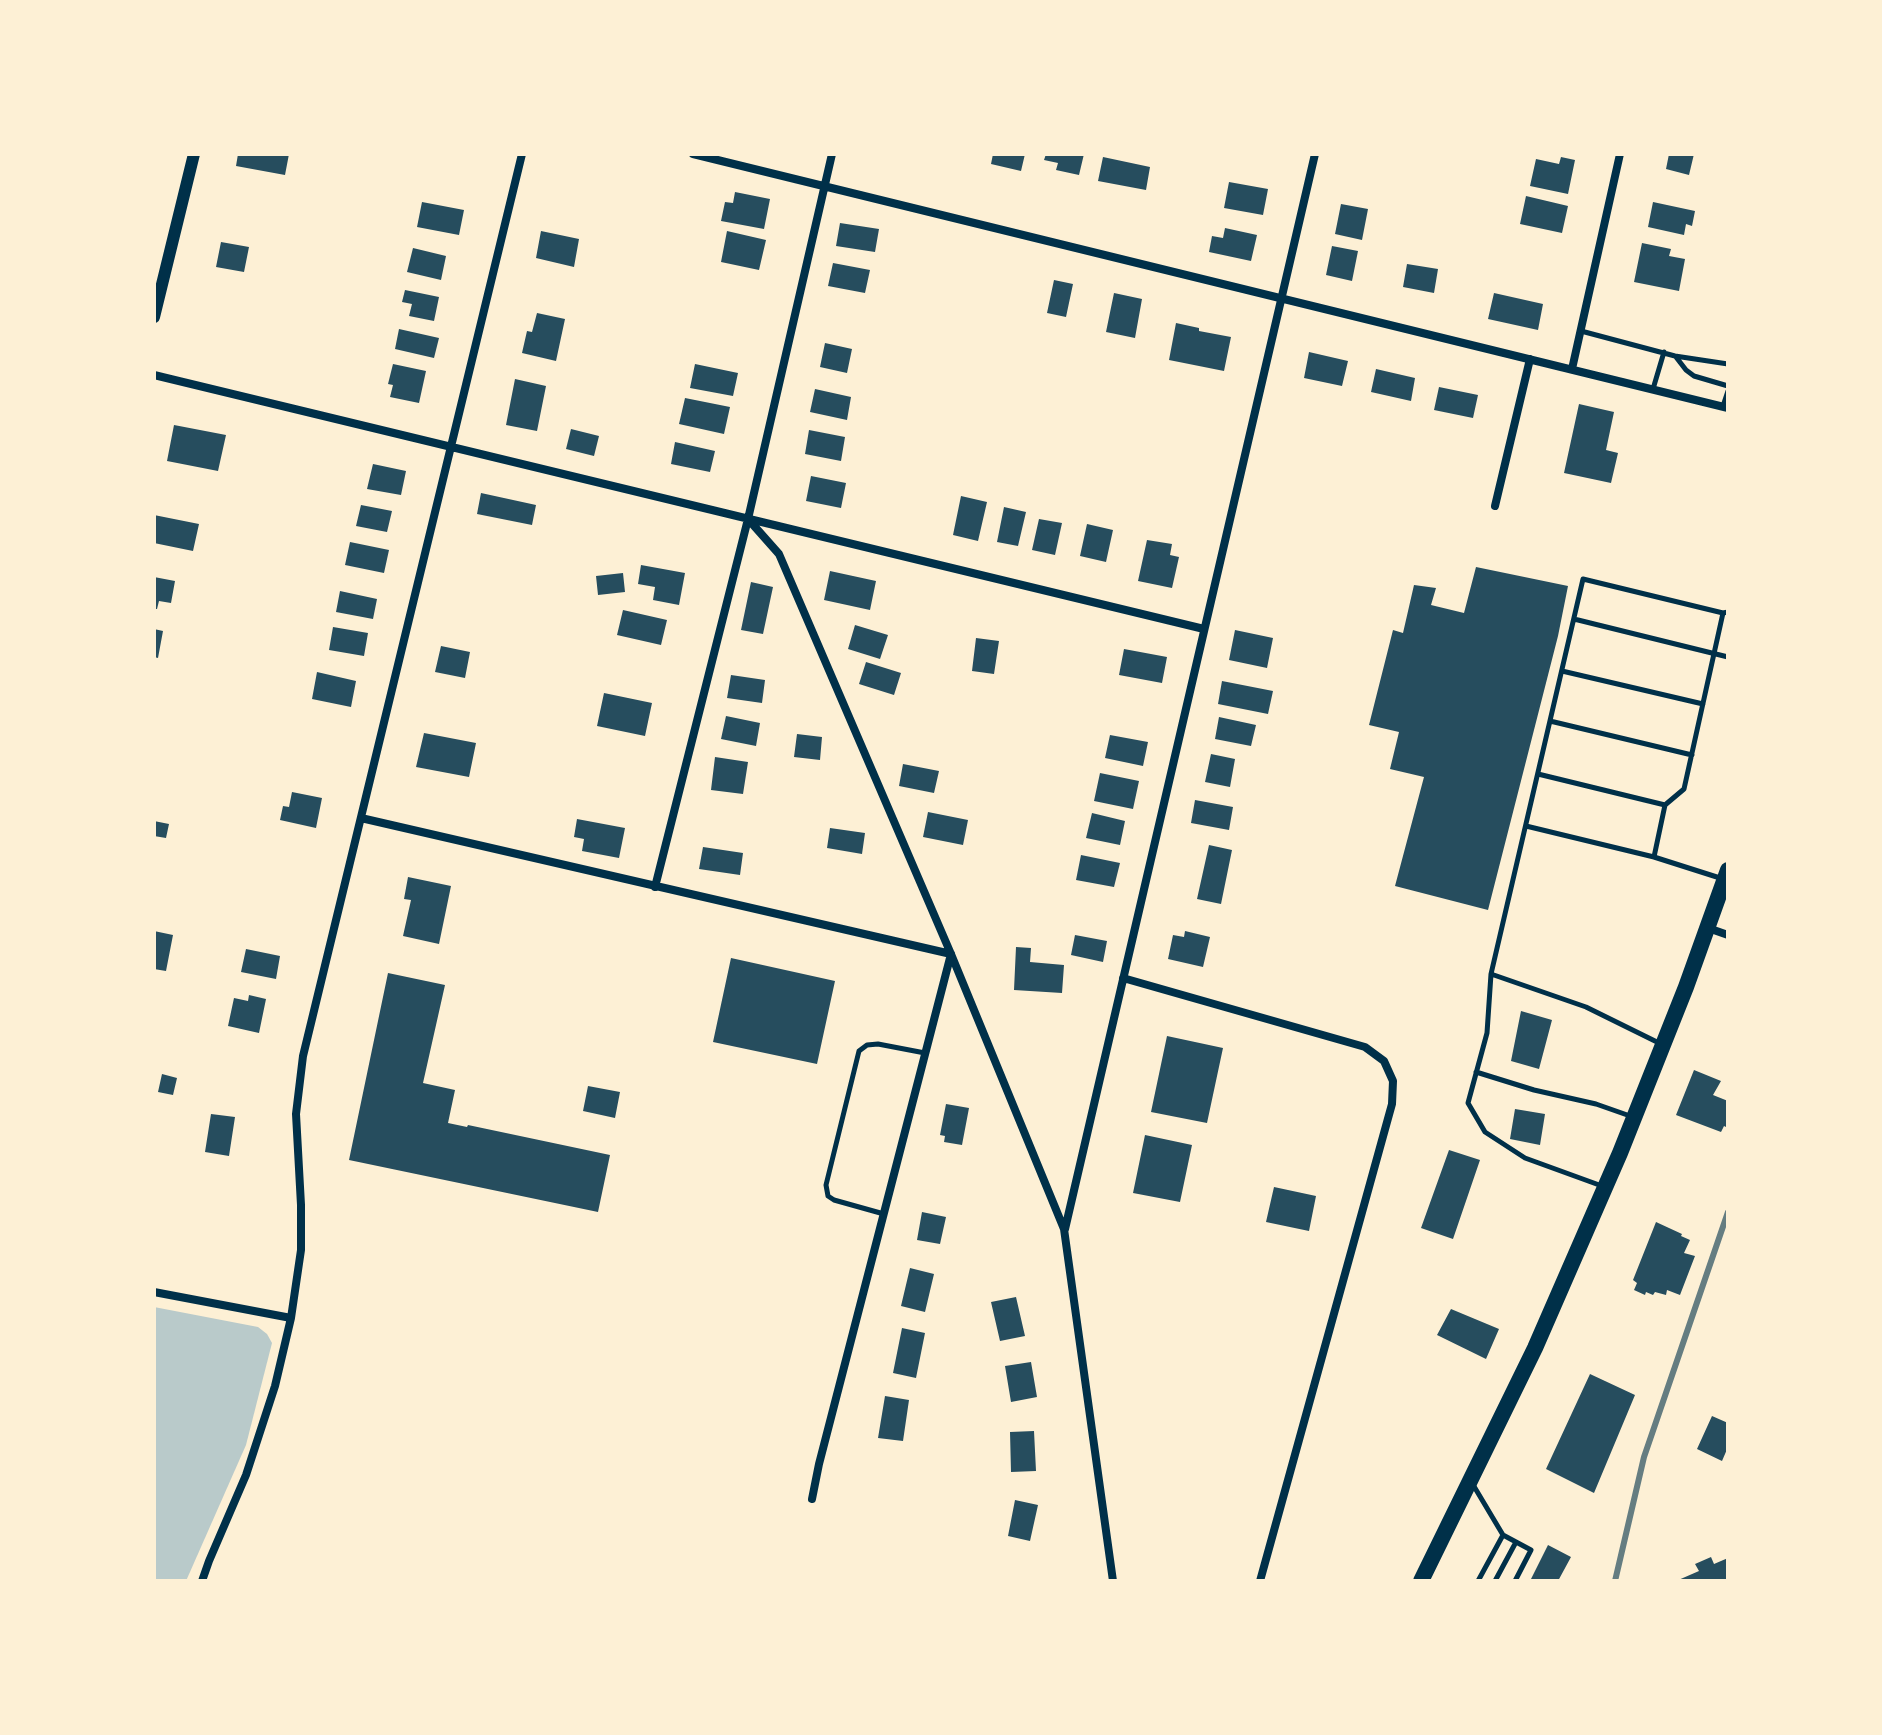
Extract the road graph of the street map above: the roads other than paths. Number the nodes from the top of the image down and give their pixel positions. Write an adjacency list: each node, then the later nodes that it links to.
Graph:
1 (194, 154): 9 (street)
2 (522, 154): 20 (street)
3 (693, 154): 7 (street)
4 (832, 154): 7 (street)
5 (1315, 154): 8 (street)
6 (1620, 154): 10 (street)
7 (824, 186): 8 (street); 22 (street)
8 (1282, 298): 13 (street); 25 (street)
9 (154, 317)
10 (1581, 331): 11 (lane); 15 (street)
11 (1664, 352): 12 (lane); 18 (lane)
12 (1675, 356): 14 (lane); 17 (lane)
13 (1530, 359): 15 (street); 21 (street)
14 (1728, 364)
15 (1572, 369): 18 (street)
16 (154, 375): 20 (street)
17 (1728, 388): 19 (lane)
18 (1653, 389): 19 (street)
19 (1726, 407)
20 (451, 447): 22 (street); 34 (street)
21 (1495, 506)
22 (748, 519): 25 (street); 38 (street); 41 (street)
23 (1726, 613): 24 (lane); 26 (lane)
24 (1574, 619): 26 (lane); 28 (lane)
25 (1204, 629): 43 (street)
26 (1714, 654): 27 (lane); 29 (lane)
27 (1728, 657)
28 (1562, 671): 29 (lane); 30 (lane)
29 (1703, 704): 31 (lane)
30 (1550, 721): 31 (lane); 32 (lane)
31 (1692, 755): 33 (lane)
32 (1538, 774): 33 (lane); 35 (lane)
33 (1665, 805): 36 (lane)
34 (361, 818): 38 (street); 52 (street)
35 (1526, 826): 36 (lane); 42 (lane)
36 (1654, 857): 37 (lane)
37 (1726, 875): 39 (main road)
38 (655, 887): 41 (street)
39 (1707, 928): 40 (street); 44 (main road)
40 (1728, 935)
41 (951, 954): 45 (street); 50 (street)
42 (1491, 974): 44 (lane); 46 (lane)
43 (1123, 978): 50 (street); 59 (street)
44 (1663, 1045): 47 (main road)
45 (925, 1053): 49 (street); 49 (lane)
46 (1476, 1072): 47 (lane); 48 (lane)
47 (1634, 1117): 48 (main road)
48 (1605, 1187): 53 (main road)
49 (884, 1214): 54 (street)
50 (1064, 1229): 58 (street)
51 (154, 1292): 52 (street)
52 (291, 1318): 57 (street)
53 (1470, 1481): 55 (lane); 60 (main road)
54 (812, 1499)
55 (1503, 1535): 56 (lane); 61 (lane)
56 (1516, 1542): 62 (lane); 63 (lane)
57 (202, 1581)
58 (1113, 1581)
59 (1260, 1581)
60 (1421, 1581)
61 (1478, 1581)
62 (1495, 1581)
63 (1515, 1581)

